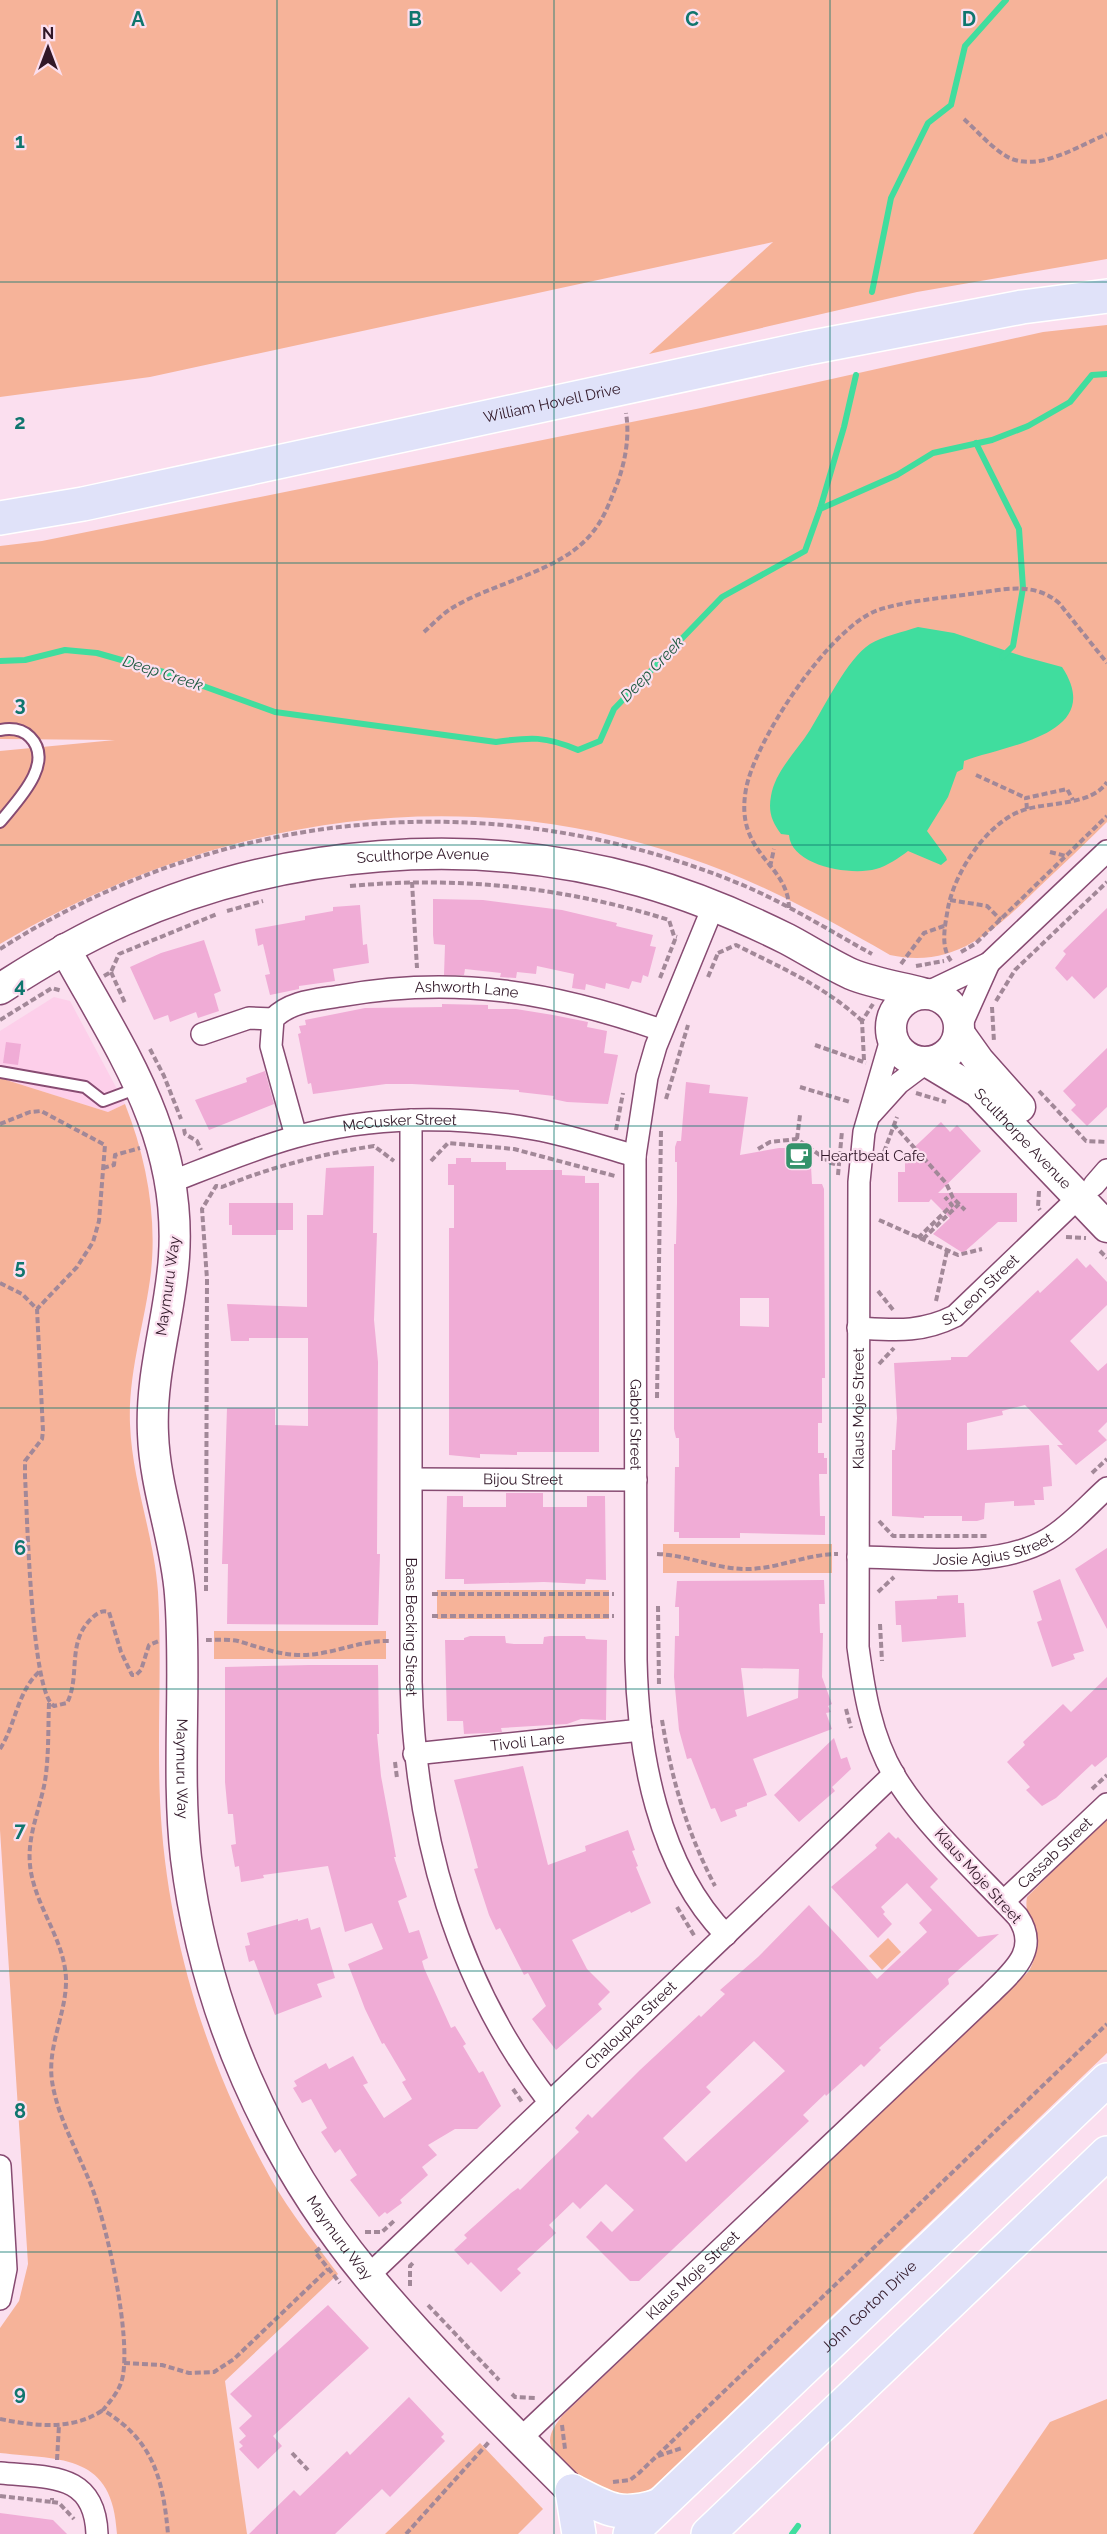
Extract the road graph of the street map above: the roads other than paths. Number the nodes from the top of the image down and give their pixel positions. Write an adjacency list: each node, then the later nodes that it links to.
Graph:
1 (1107, 296): 2 (main road, William Hovell Drive)
2 (0, 518)
3 (0, 730): 4 (lane)
4 (0, 822)
5 (1107, 851): 8 (street)
6 (713, 907): 7 (street, Sculthorpe Avenue); 9 (street, Sculthorpe Avenue); 13 (street, Gabori Street)
7 (65, 949): 10 (street, Sculthorpe Avenue); 19 (street, Maymuru Way)
8 (989, 963): 11 (street); 14 (street)
9 (851, 974): 11 (street, Sculthorpe Avenue); 15 (street, Sculthorpe Avenue)
10 (0, 989)
11 (924, 993): 14 (street); 15 (street)
12 (273, 1019): 13 (street, Ashworth Lane); 16 (street, Ashworth Lane); 22 (street)
13 (661, 1030): 23 (street, Gabori Street)
14 (959, 1031): 17 (street); 25 (street, Sculthorpe Avenue)
15 (891, 1033): 17 (street); 20 (street, Klaus Moje Street)
16 (202, 1034)
17 (928, 1062): 20 (street, Klaus Moje Street); 25 (street, Sculthorpe Avenue)
18 (0, 1072): 19 (lane)
19 (140, 1087): 24 (street, Maymuru Way)
20 (869, 1117): 27 (street, Klaus Moje Street)
21 (411, 1120): 22 (street, McCusker Street); 23 (street, McCusker Street); 28 (street, Baas Becking Street)
22 (296, 1137): 24 (street, McCusker Street)
23 (635, 1156): 29 (street, Gabori Street)
24 (171, 1182): 42 (street, Maymuru Way)
25 (1097, 1188): 26 (street, Sculthorpe Avenue); 27 (street, St Leon Street)
26 (1107, 1227)
27 (858, 1328): 31 (street, Klaus Moje Street)
28 (412, 1479): 29 (street, Bijou Street); 33 (street, Baas Becking Street)
29 (636, 1480): 32 (street, Gabori Street)
30 (1107, 1488): 31 (street, Josie Agius Street)
31 (848, 1556): 34 (street, Klaus Moje Street)
32 (641, 1730): 33 (street, Tivoli Lane); 37 (street, Gabori Street)
33 (414, 1754): 39 (street, Baas Becking Street)
34 (894, 1774): 36 (street, Klaus Moje Street); 37 (street, Chaloupka Street)
35 (1107, 1804): 36 (street, Cassab Street)
36 (1004, 1901): 44 (street, Klaus Moje Street)
37 (726, 1935): 39 (street, Chaloupka Street)
38 (1107, 2080): 47 (main road, John Gorton Drive)
39 (550, 2103): 42 (street, Chaloupka Street)
40 (1107, 2153): 51 (main road)
41 (0, 2166): 43 (street)
42 (368, 2276): 44 (street, Maymuru Way)
43 (0, 2298)
44 (520, 2439): 46 (street, Maymuru Way)
45 (0, 2473): 48 (street)
46 (572, 2491): 47 (main road); 49 (main road)
47 (658, 2506): 50 (main road, John Gorton Drive)
48 (97, 2534)
49 (579, 2534)
50 (630, 2534)
51 (708, 2534)

